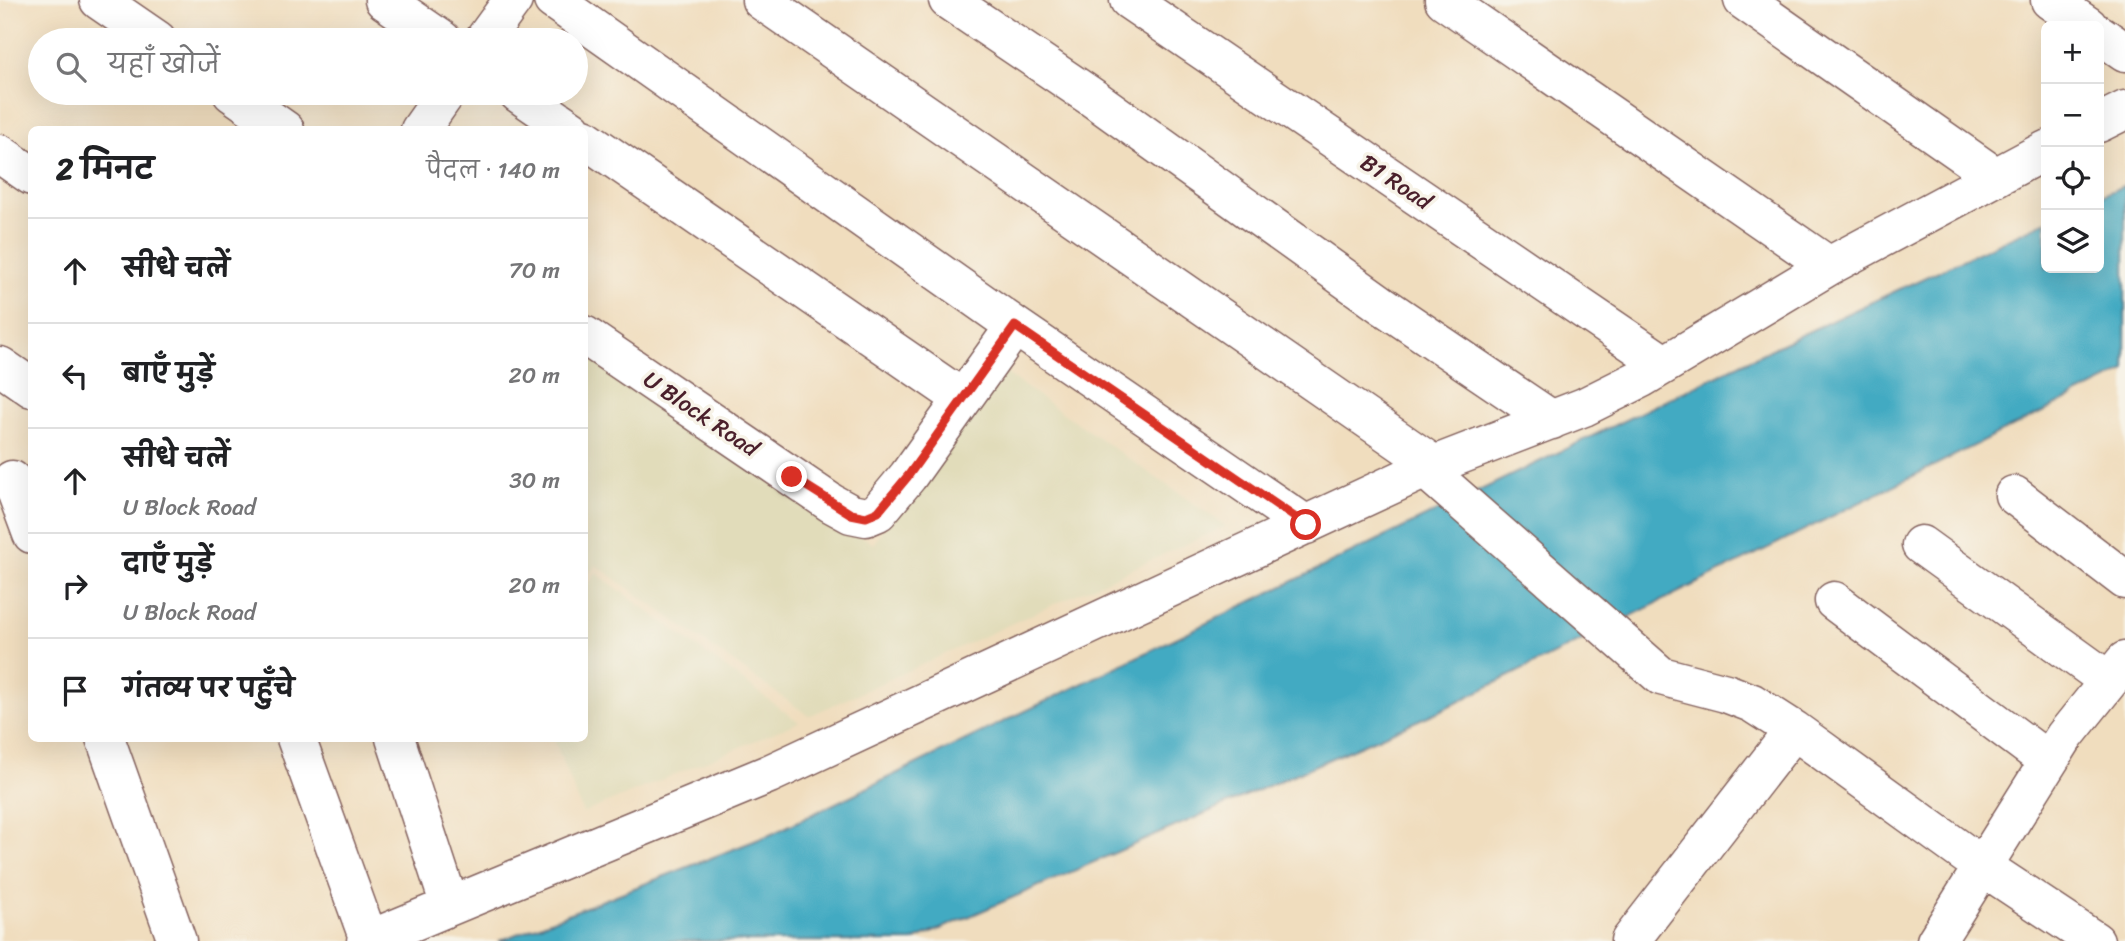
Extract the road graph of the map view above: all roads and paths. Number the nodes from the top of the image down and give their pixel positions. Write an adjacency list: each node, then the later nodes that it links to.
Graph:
1 (99, 0): 12 (street)
2 (384, 0): 13 (street)
3 (513, 0): 14 (street)
4 (553, 0): 31 (street)
5 (761, 0): 38 (street)
6 (948, 0): 37 (street)
7 (1129, 0): 33 (street, B1 Road)
8 (1444, 0): 30 (street)
9 (1743, 0): 29 (street)
10 (2050, 0): 11 (street)
11 (2081, 21)
12 (140, 28)
13 (425, 28)
14 (493, 28)
15 (2104, 37): 16 (street)
16 (2125, 52)
17 (249, 105): 22 (street)
18 (438, 105): 23 (street)
19 (536, 105): 24 (street)
20 (2125, 110): 21 (street)
21 (2104, 121)
22 (279, 126)
23 (423, 126)
24 (566, 126)
25 (588, 141): 36 (street)
26 (2041, 153): 29 (street)
27 (0, 154): 28 (street)
28 (28, 173)
29 (1996, 177): 30 (street)
30 (1829, 266): 33 (street)
31 (1015, 326): 36 (street); 42 (street)
32 (588, 338): 36 (street, U Block Road)
33 (1664, 364): 37 (street)
34 (0, 366): 35 (street)
35 (28, 385)
36 (963, 399)
37 (1552, 420): 38 (street)
38 (1446, 472): 42 (street); 47 (street)
39 (15, 479): 41 (street)
40 (2014, 495): 44 (street)
41 (28, 521)
42 (1306, 525): 53 (street)
43 (1921, 545): 46 (street)
44 (2125, 580)
45 (1834, 601): 51 (street)
46 (2117, 671): 51 (street)
47 (1794, 730): 52 (street); 56 (street)
48 (106, 742): 55 (street)
49 (297, 742): 54 (street)
50 (397, 742): 53 (street)
51 (2048, 761): 52 (street)
52 (1982, 866): 57 (street); 58 (street)
53 (450, 906): 54 (street)
54 (368, 940)
55 (177, 941)
56 (1630, 941)
57 (1936, 941)
58 (2095, 941)

